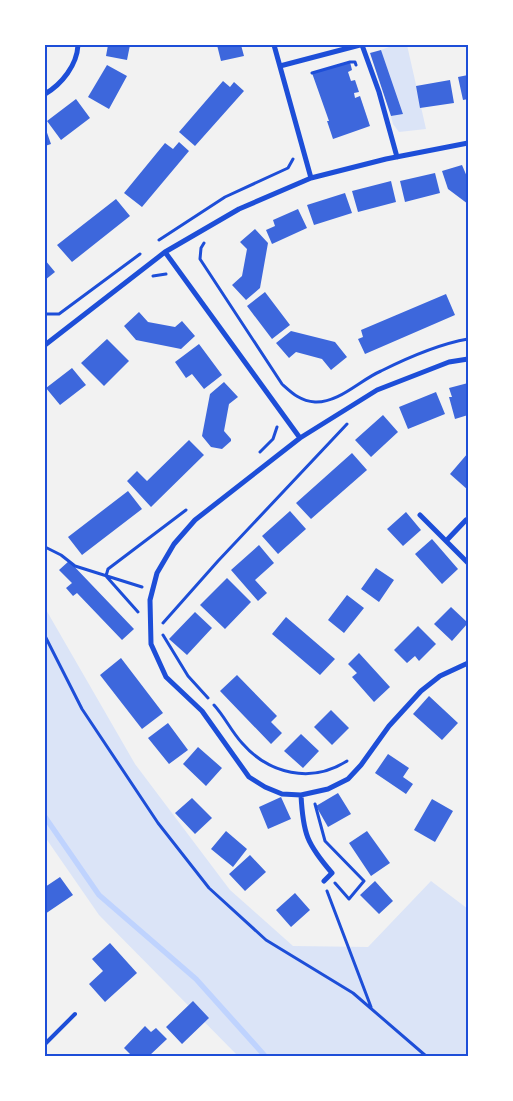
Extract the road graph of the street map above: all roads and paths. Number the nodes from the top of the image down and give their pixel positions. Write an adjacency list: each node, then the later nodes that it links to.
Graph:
1 (78, 45): 7 (street)
2 (274, 45): 4 (street)
3 (361, 45): 4 (street); 10 (street)
4 (280, 66): 11 (street)
5 (358, 71): 6 (path)
6 (312, 73)
7 (45, 94)
8 (468, 143): 10 (street)
9 (294, 156): 13 (path)
10 (397, 157): 11 (street)
11 (311, 178): 15 (street)
12 (207, 240): 19 (path)
13 (153, 244)
14 (145, 250): 18 (path)
15 (165, 252): 20 (street); 24 (street)
16 (173, 276): 17 (path)
17 (148, 280)
18 (45, 314)
19 (468, 339)
20 (45, 345)
21 (468, 359): 24 (street)
22 (353, 418): 37 (path)
23 (277, 420): 25 (path)
24 (300, 438): 33 (street)
25 (252, 458)
26 (187, 509): 32 (path)
27 (420, 515): 29 (street)
28 (466, 520): 29 (street)
29 (446, 541): 31 (street)
30 (45, 547): 32 (path)
31 (468, 563)
32 (106, 576): 33 (path); 34 (path)
33 (152, 590): 38 (street)
34 (140, 619)
35 (45, 636): 42 (path)
36 (468, 663): 38 (street)
37 (351, 758)
38 (301, 795): 40 (street)
39 (314, 800): 40 (path)
40 (329, 876): 41 (street)
41 (324, 881): 42 (path)
42 (371, 1008): 45 (path)
43 (75, 1014): 44 (lane)
44 (45, 1044)
45 (426, 1056)

